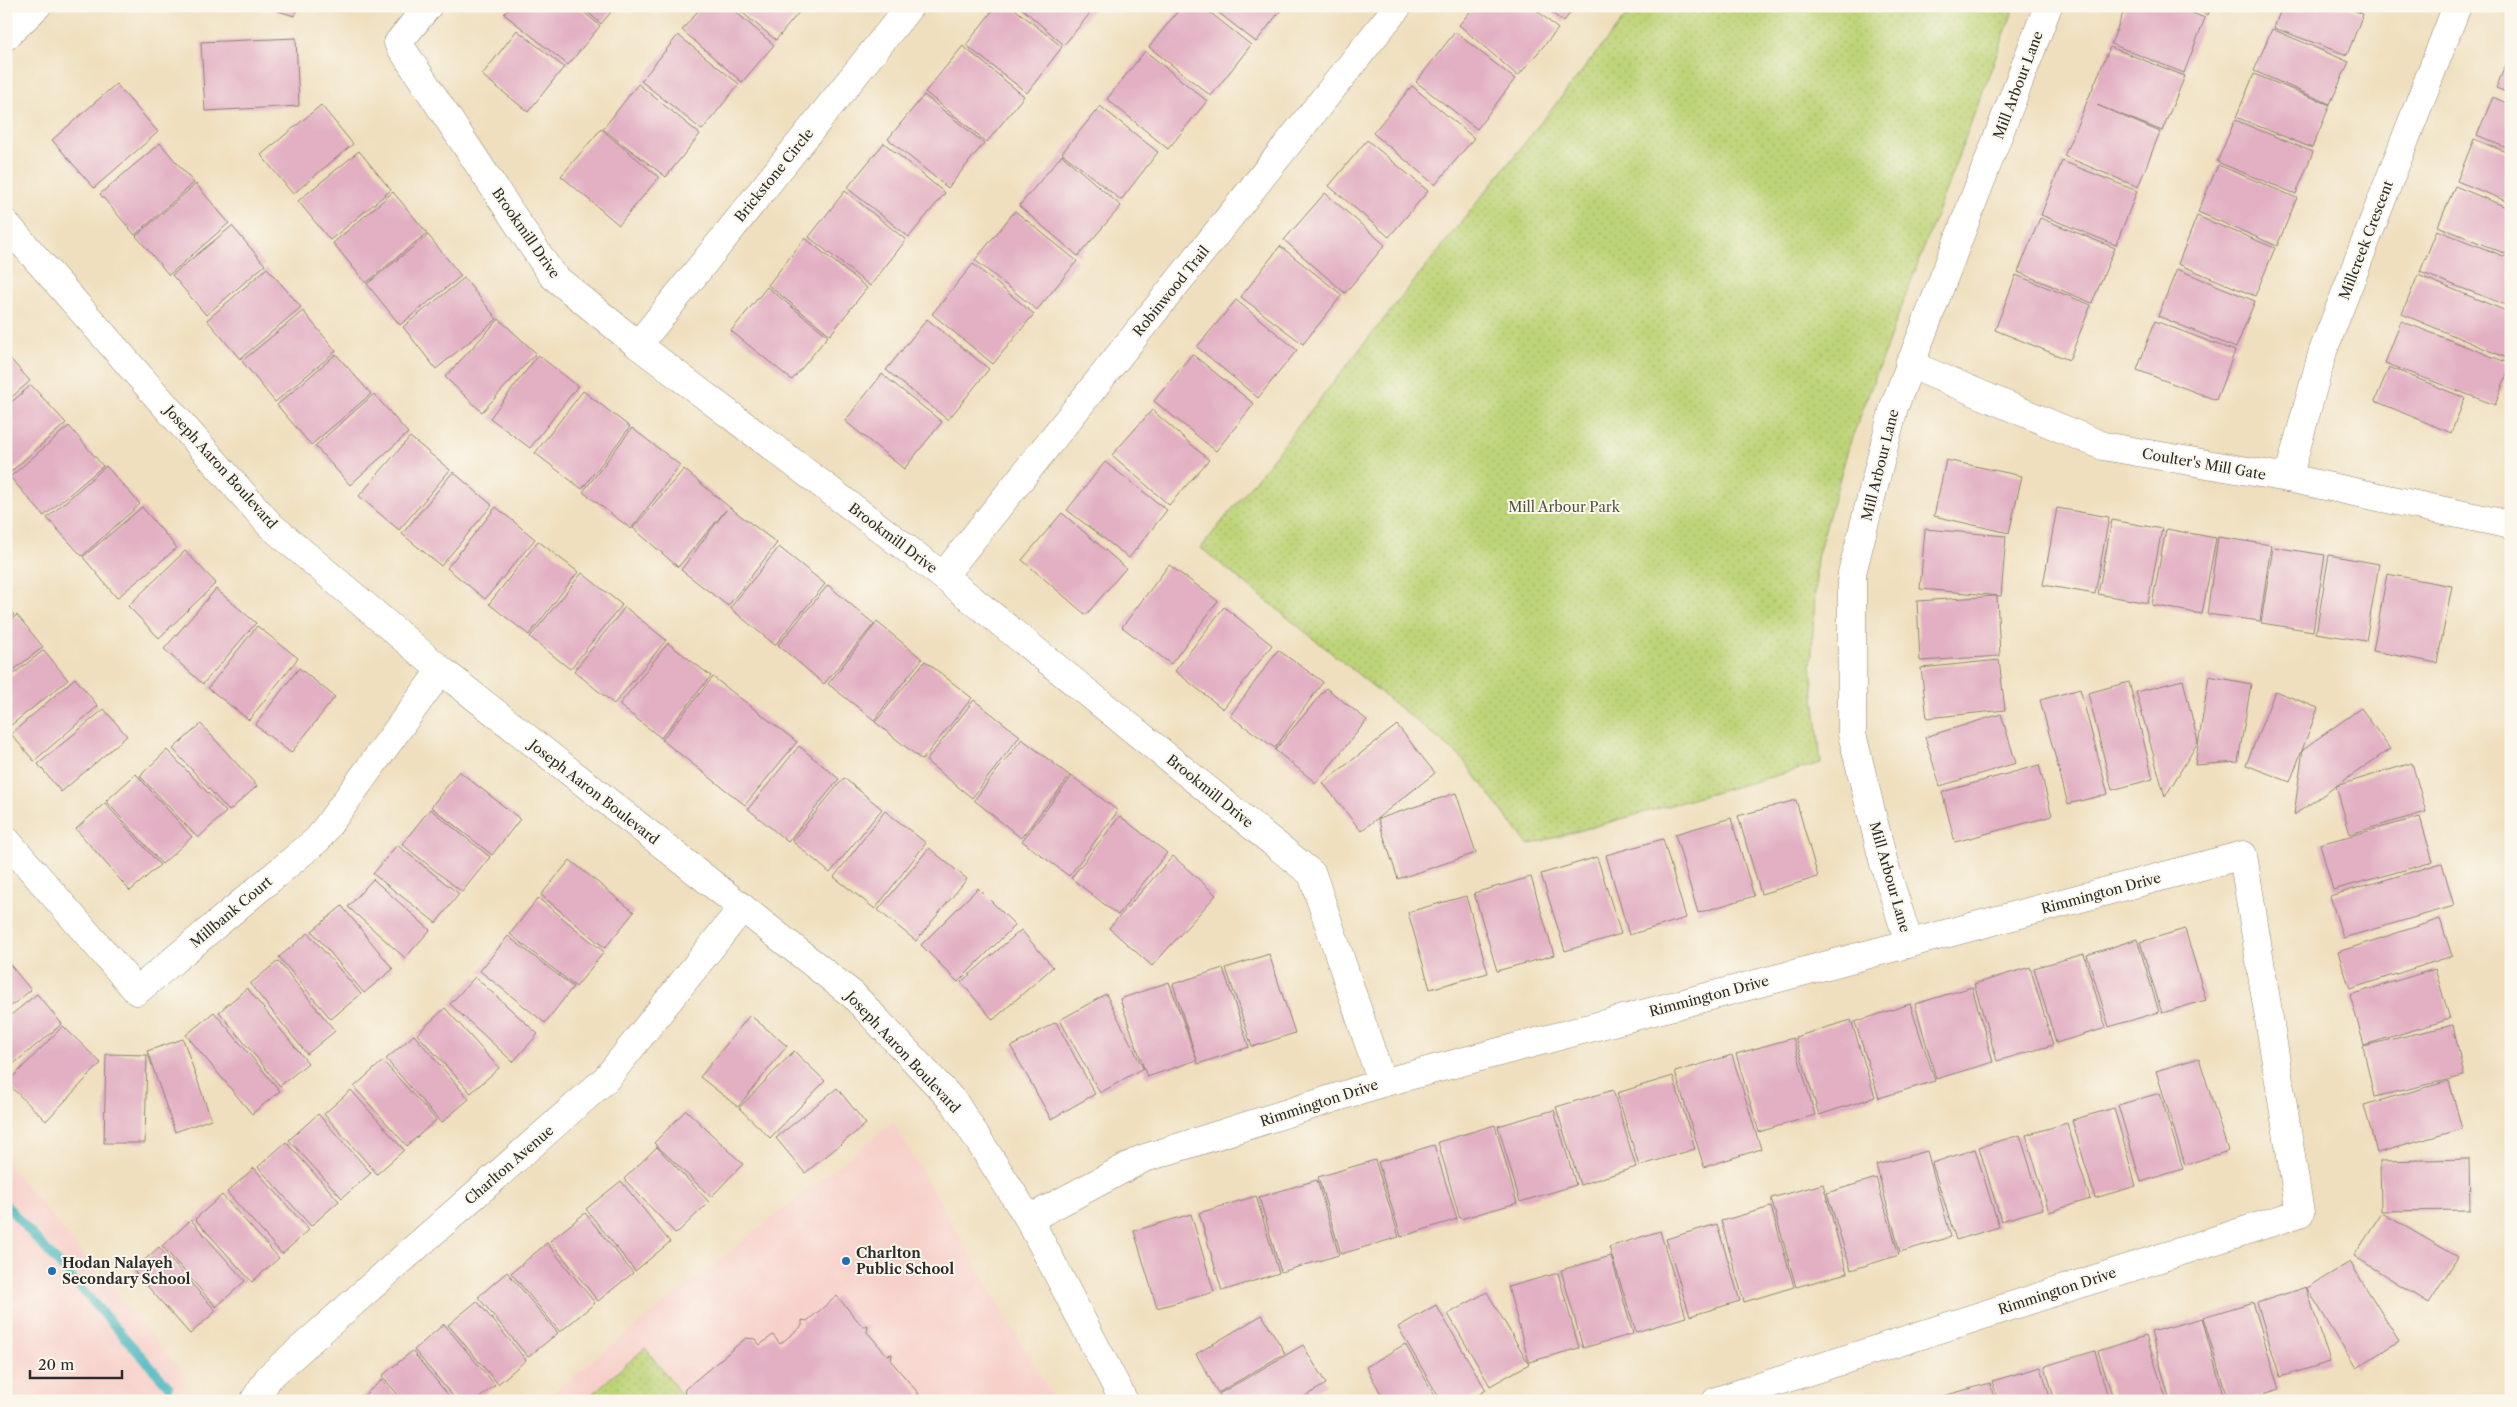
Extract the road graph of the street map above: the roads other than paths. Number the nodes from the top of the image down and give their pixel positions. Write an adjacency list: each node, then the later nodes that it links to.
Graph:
1 (37, 6): 7 (street)
2 (428, 6): 9 (street, Brookmill Drive)
3 (910, 6): 9 (street, Brickstone Circle)
4 (1398, 6): 13 (street, Robinwood Trail)
5 (2048, 6): 10 (street, Mill Arbour Lane)
6 (2457, 6): 11 (street, Millcreek Crescent)
7 (6, 36)
8 (6, 224): 14 (street, Joseph Aaron Boulevard)
9 (638, 345): 13 (street, Brookmill Drive)
10 (1909, 364): 11 (street, Coulter's Mill Gate); 17 (street, Mill Arbour Lane)
11 (2288, 478): 12 (street, Coulter's Mill Gate)
12 (2511, 525)
13 (943, 576): 18 (street, Brookmill Drive)
14 (441, 670): 15 (street, Millbank Court); 16 (street, Joseph Aaron Boulevard)
15 (6, 840)
16 (742, 908): 19 (street, Joseph Aaron Boulevard); 20 (street, Charlton Avenue)
17 (1909, 943): 18 (street, Rimmington Drive); 22 (street, Rimmington Drive)
18 (1382, 1083): 19 (street, Rimmington Drive)
19 (1029, 1219): 21 (street, Joseph Aaron Boulevard)
20 (254, 1401)
21 (1124, 1401)
22 (1716, 1401)

